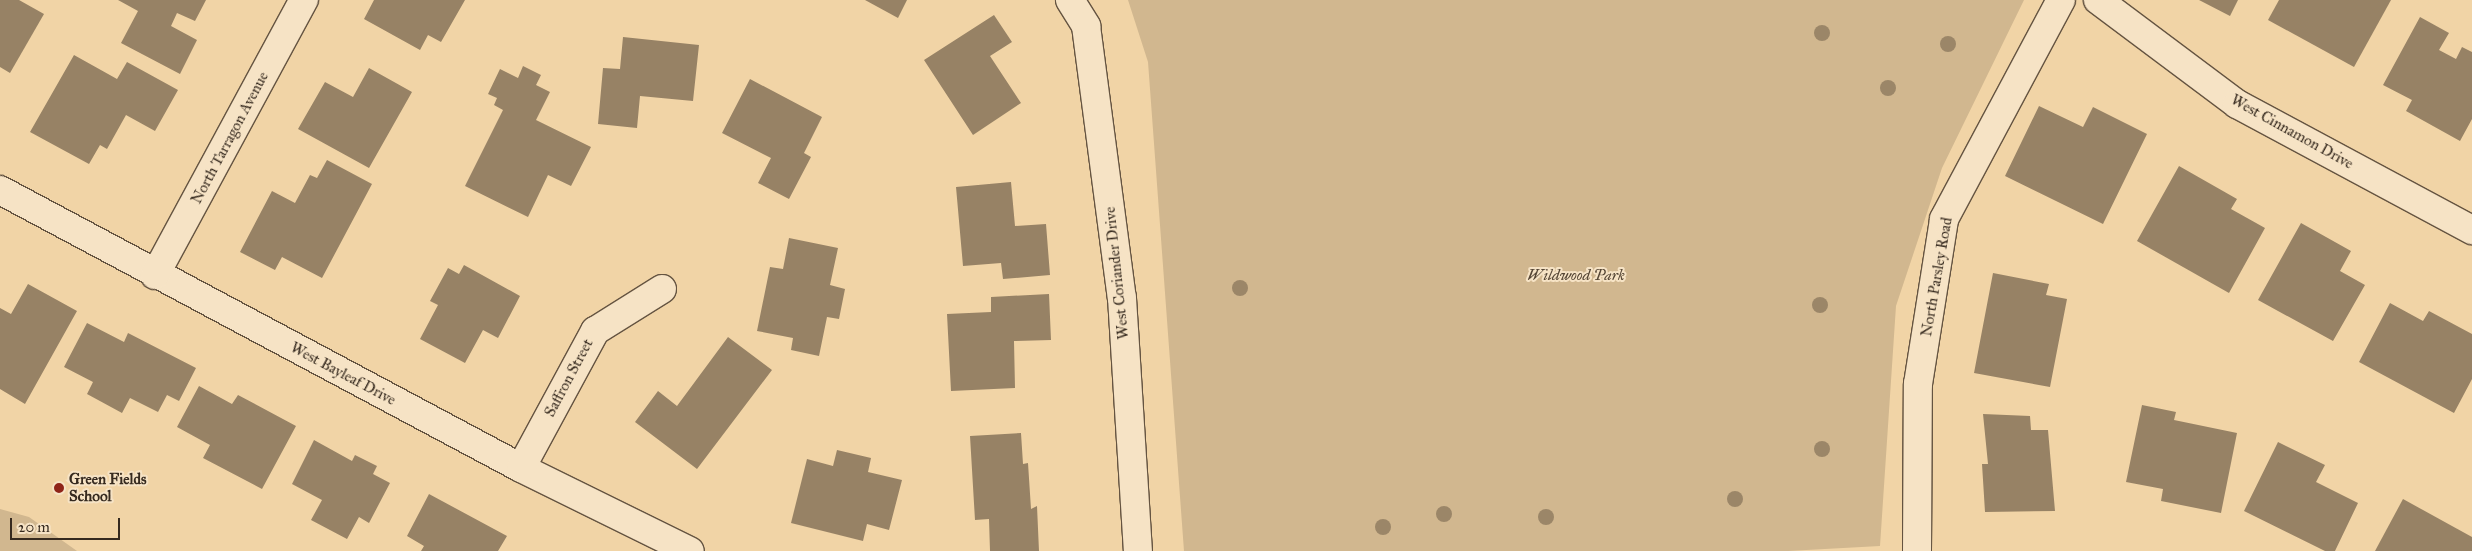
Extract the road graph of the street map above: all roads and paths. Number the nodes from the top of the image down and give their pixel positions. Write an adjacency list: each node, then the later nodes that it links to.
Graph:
1 (304, 0): 7 (street, North Tarragon Avenue)
2 (1070, 0): 11 (street, West Coriander Drive)
3 (2061, 0): 12 (street, North Parsley Road)
4 (2098, 0): 6 (street, West Cinnamon Drive)
5 (0, 190): 7 (street, West Bayleaf Drive)
6 (2472, 230)
7 (155, 275): 9 (street, West Bayleaf Drive)
8 (662, 289): 9 (street, Saffron Street)
9 (521, 468): 10 (street, West Bayleaf Drive)
10 (690, 551)
11 (1138, 551)
12 (1917, 551)

